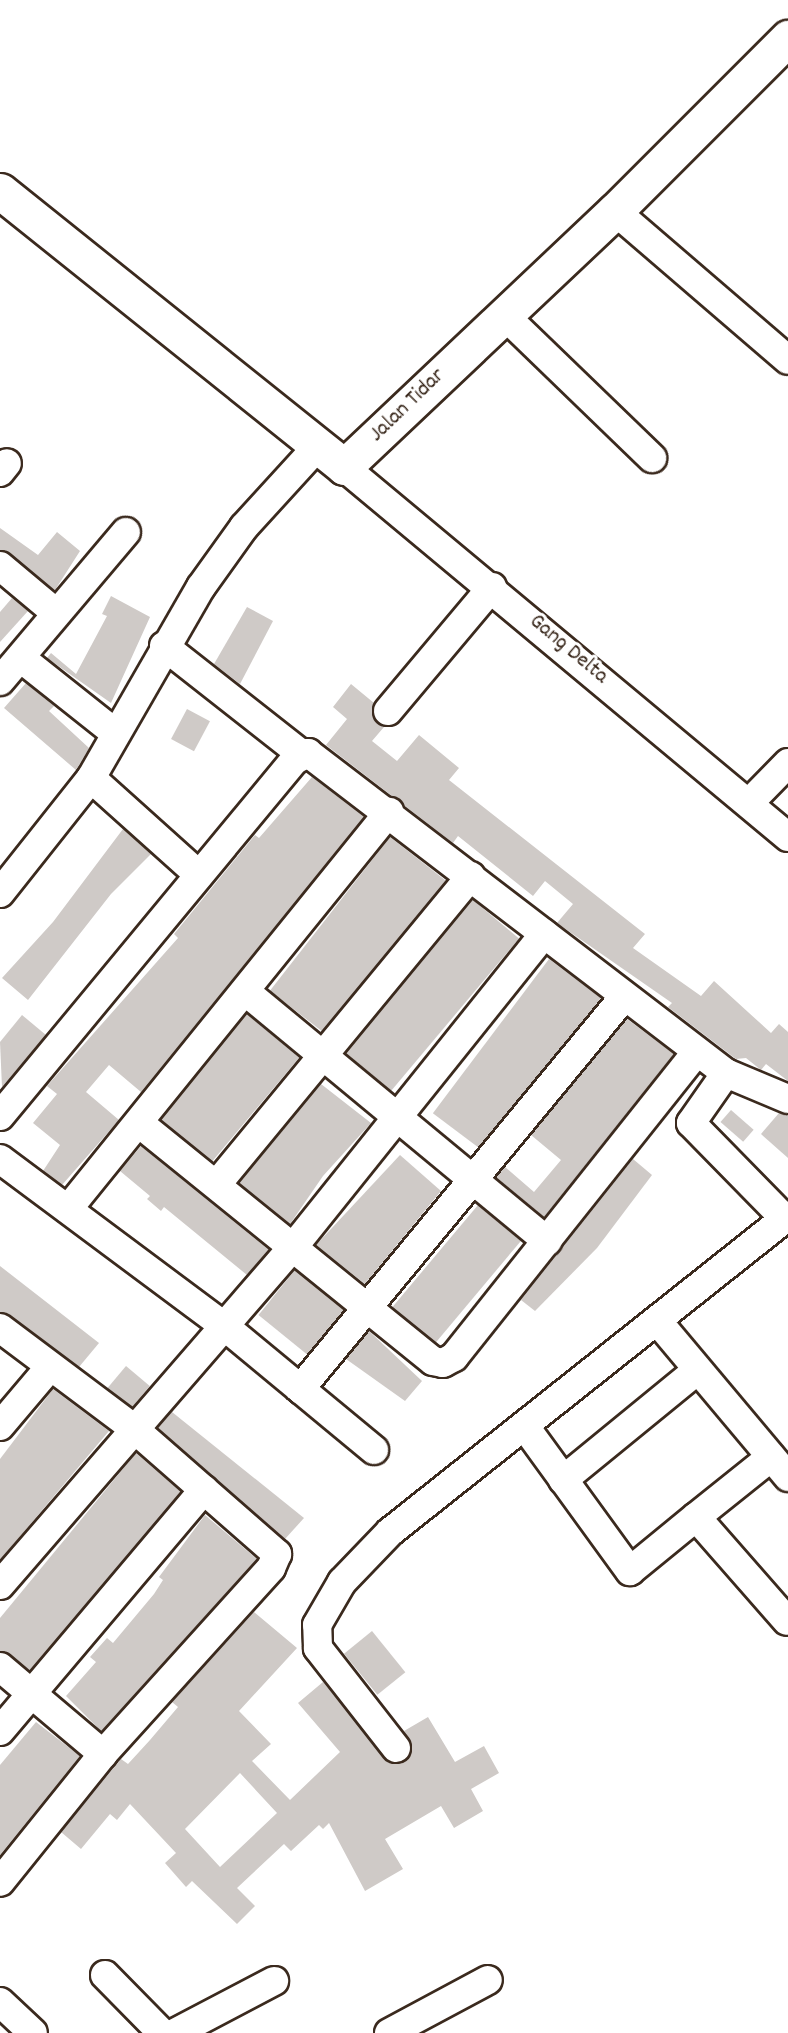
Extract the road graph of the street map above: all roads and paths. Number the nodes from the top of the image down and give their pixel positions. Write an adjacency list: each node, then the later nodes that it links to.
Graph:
1 (788, 38): 3 (main road, Jalan Tidar)
2 (0, 191): 6 (main road)
3 (615, 211): 4 (main road, Jalan Tidar); 5 (street)
4 (504, 315): 6 (main road, Jalan Tidar); 7 (street)
5 (788, 360)
6 (331, 456): 10 (street, Gang Delta); 12 (street)
7 (652, 458)
8 (126, 532): 11 (street)
9 (0, 566): 11 (street)
10 (492, 587): 15 (street); 20 (street, Gang Delta)
11 (55, 612): 13 (street)
12 (164, 646): 16 (street); 17 (street)
13 (22, 659): 14 (street); 16 (street)
14 (0, 681)
15 (388, 711)
16 (115, 733): 19 (street)
17 (301, 754): 21 (street); 23 (street)
18 (788, 763): 20 (street)
19 (91, 778): 23 (street); 25 (street)
20 (749, 803): 22 (street, Gang Delta)
21 (389, 812): 24 (street); 27 (street)
22 (788, 837)
23 (199, 875): 33 (street)
24 (471, 876): 26 (street); 30 (street)
25 (0, 892)
26 (544, 934): 28 (street); 34 (street)
27 (246, 992): 30 (street); 35 (street)
28 (622, 998): 29 (street); 37 (street)
29 (697, 1052): 31 (street); 41 (street)
30 (322, 1058): 34 (street); 38 (street)
31 (726, 1073): 32 (street); 40 (street)
32 (788, 1099)
33 (0, 1116)
34 (399, 1120): 37 (street); 42 (street)
35 (139, 1123): 38 (street); 39 (street)
36 (0, 1159): 39 (street)
37 (470, 1179): 41 (street); 43 (street)
38 (217, 1184): 42 (street)
39 (68, 1209): 45 (street)
40 (786, 1217): 44 (street)
41 (547, 1241): 43 (street)
42 (294, 1246): 43 (street); 45 (street)
43 (368, 1307): 49 (street)
44 (659, 1323): 48 (street); 52 (street)
45 (223, 1325): 49 (street); 51 (street)
46 (0, 1328): 47 (street)
47 (49, 1368): 50 (street); 51 (street)
48 (696, 1371): 54 (street); 55 (street)
49 (300, 1390): 53 (street)
50 (0, 1426)
51 (132, 1427): 56 (street); 58 (street)
52 (526, 1428): 55 (street); 63 (street)
53 (374, 1450)
54 (779, 1467): 57 (street)
55 (563, 1480): 57 (street)
56 (204, 1490): 61 (street); 64 (street)
57 (696, 1517): 59 (street)
58 (0, 1585)
59 (787, 1621)
60 (0, 1667): 61 (street)
61 (31, 1693): 62 (street); 64 (street)
62 (0, 1731)
63 (396, 1748)
64 (103, 1754): 65 (street)
65 (0, 1882)
66 (104, 1975): 71 (street)
67 (488, 1980): 73 (street)
68 (274, 1981): 72 (street)
69 (0, 2002): 70 (street)
70 (33, 2033)
71 (162, 2033)
72 (175, 2033)
73 (389, 2033)

